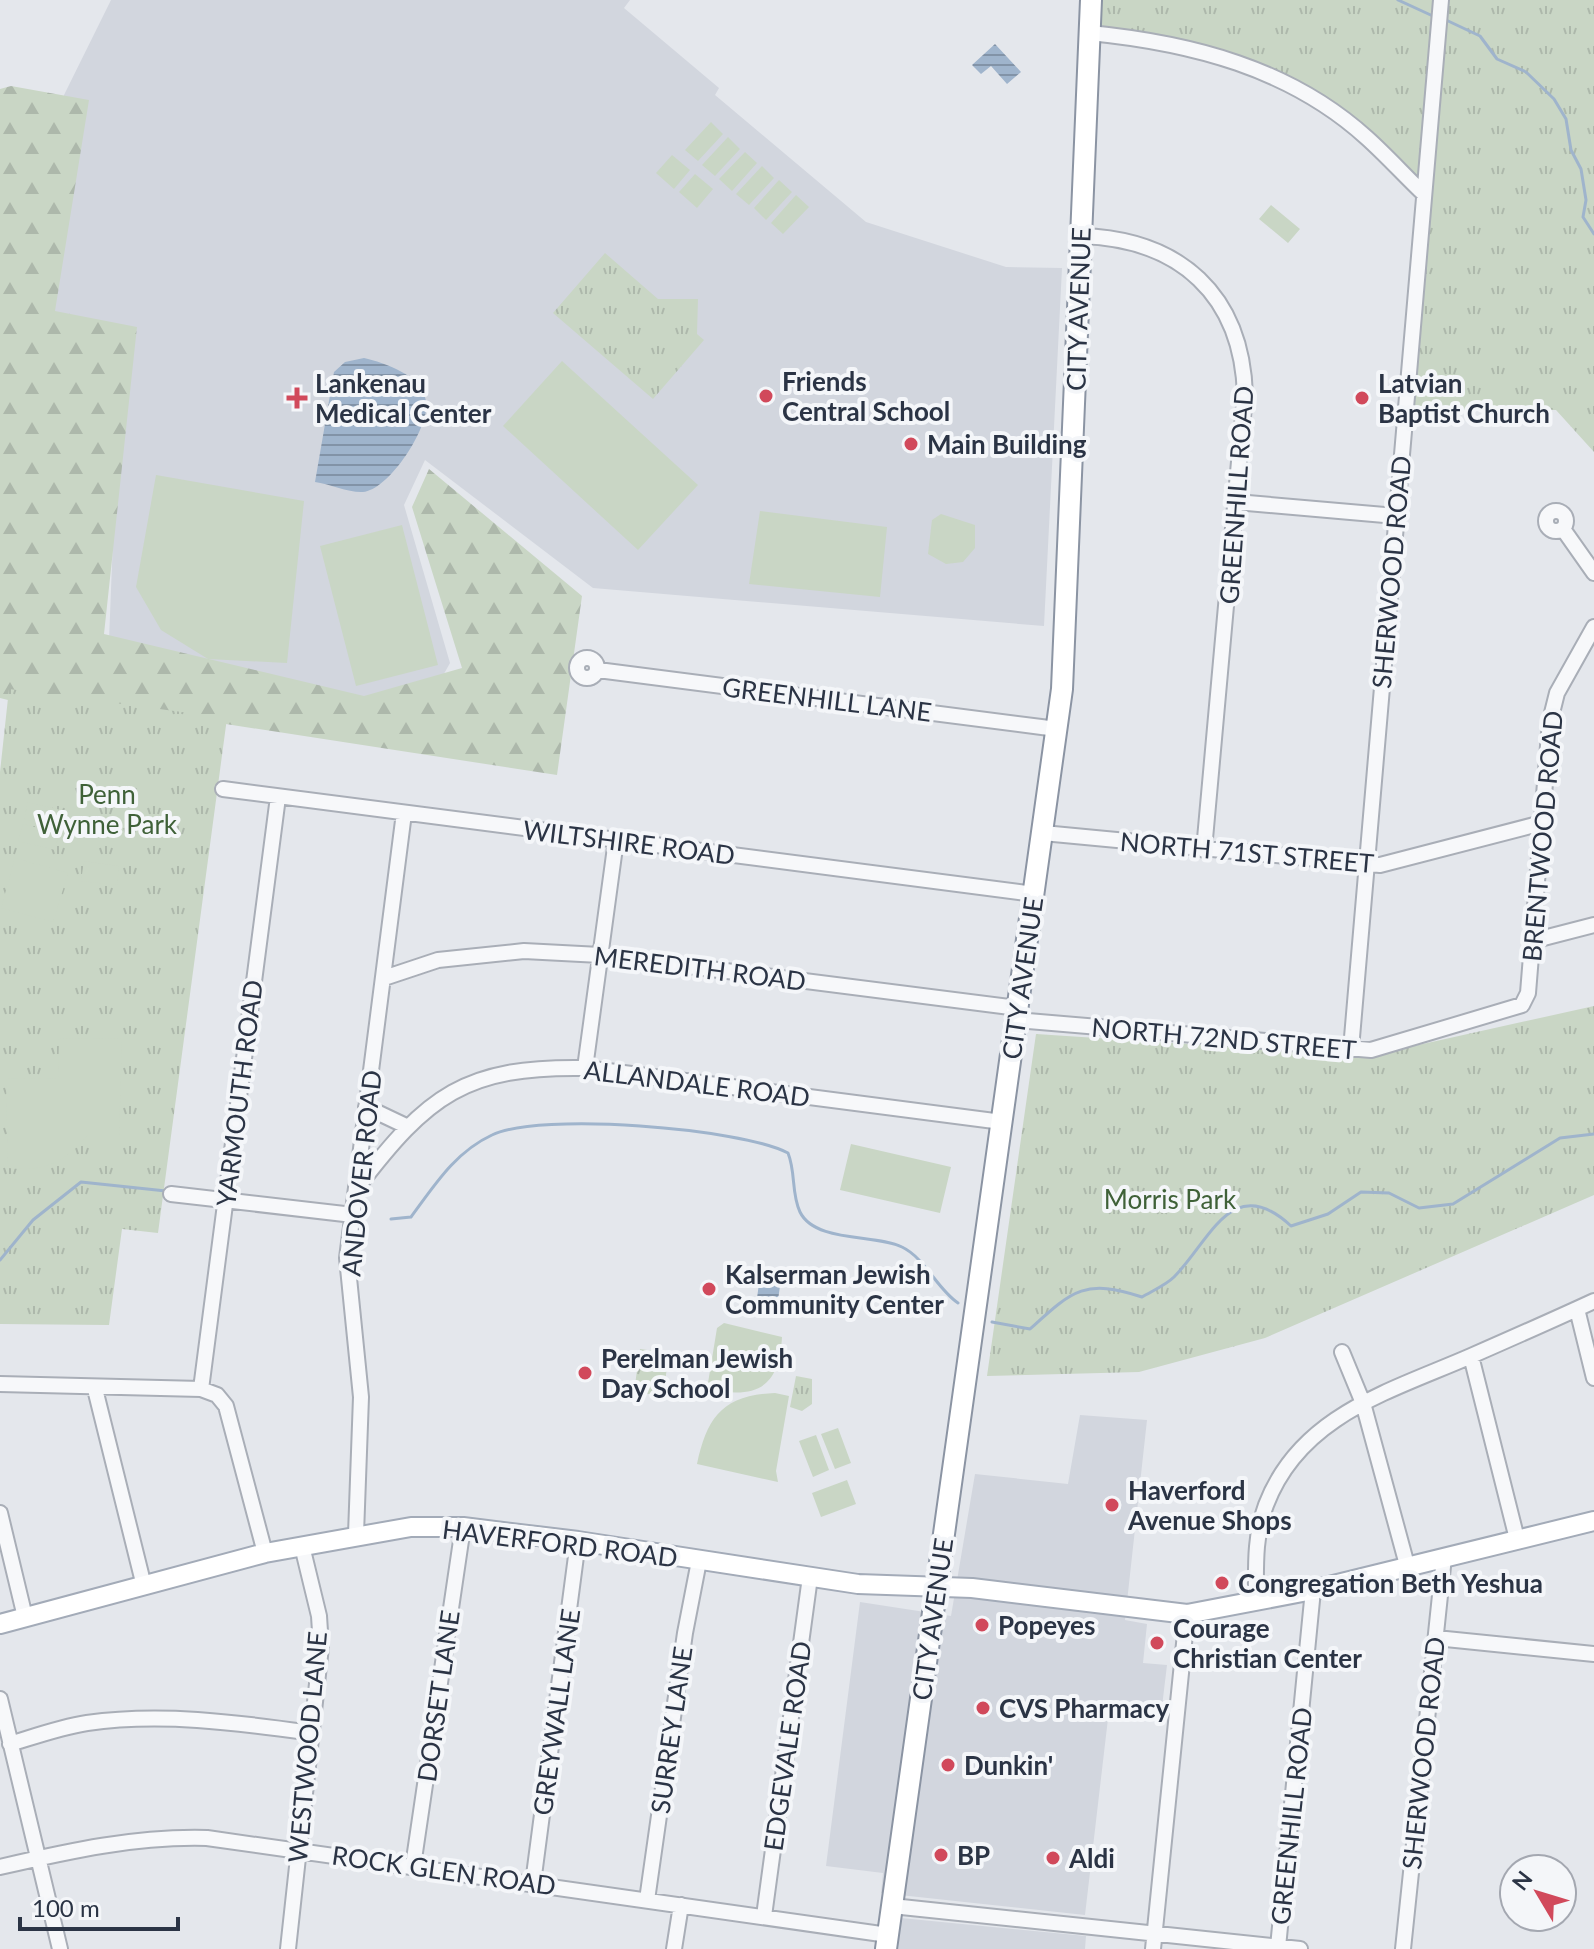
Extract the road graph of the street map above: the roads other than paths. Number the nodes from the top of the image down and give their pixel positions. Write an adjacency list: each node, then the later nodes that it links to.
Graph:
1 (1091, 0): 3 (highway, CITY AVENUE)
2 (1440, 14): 4 (street, SHERWOOD ROAD)
3 (1090, 33): 4 (street); 5 (highway, CITY AVENUE)
4 (1424, 194): 7 (street, SHERWOOD ROAD)
5 (1081, 236): 6 (street, GREENHILL ROAD); 12 (highway, CITY AVENUE)
6 (1236, 502): 7 (street); 19 (street, GREENHILL ROAD)
7 (1396, 516): 20 (street, SHERWOOD ROAD)
8 (1563, 529): 9 (street)
9 (1594, 573)
10 (1594, 627): 16 (street, BRENTWOOD ROAD)
11 (598, 670): 12 (street, GREENHILL LANE)
12 (1057, 729): 17 (highway, CITY AVENUE)
13 (223, 789): 14 (street, WILTSHIRE ROAD)
14 (278, 797): 15 (street, WILTSHIRE ROAD); 35 (street, YARMOUTH ROAD)
15 (404, 813): 18 (street, WILTSHIRE ROAD); 25 (street, ANDOVER ROAD)
16 (1542, 823): 20 (street, NORTH 71ST STREET); 23 (street, BRENTWOOD ROAD)
17 (1043, 833): 19 (street, NORTH 71ST STREET); 21 (highway, CITY AVENUE)
18 (616, 840): 21 (street, WILTSHIRE ROAD); 24 (street)
19 (1204, 850): 20 (street, NORTH 71ST STREET)
20 (1367, 862): 28 (street, SHERWOOD ROAD)
21 (1034, 894): 27 (highway, CITY AVENUE)
22 (1594, 925): 23 (street)
23 (1532, 941): 26 (street, BRENTWOOD ROAD)
24 (600, 955): 25 (street, MEREDITH ROAD); 27 (street, MEREDITH ROAD); 29 (street)
25 (384, 978): 30 (street, ANDOVER ROAD)
26 (1522, 1005): 28 (street, NORTH 72ND STREET)
27 (1017, 1014): 28 (street, NORTH 72ND STREET); 31 (highway, CITY AVENUE)
28 (1351, 1049)
29 (585, 1068): 31 (street, ALLANDALE ROAD); 32 (street, ALLANDALE ROAD)
30 (366, 1107): 32 (street); 33 (street, ANDOVER ROAD)
31 (1002, 1122): 59 (highway, CITY AVENUE)
32 (406, 1126): 33 (street, ALLANDALE ROAD)
33 (356, 1188): 36 (street, ANDOVER ROAD)
34 (171, 1194): 35 (street)
35 (225, 1200): 36 (street); 44 (street, YARMOUTH ROAD)
36 (353, 1215): 49 (street, ANDOVER ROAD)
37 (1594, 1301): 38 (street)
38 (1577, 1309): 40 (street); 41 (street)
39 (1342, 1352): 45 (street)
40 (1471, 1356): 45 (street); 50 (street)
41 (1594, 1378)
42 (0, 1384): 43 (street)
43 (95, 1389): 44 (street); 58 (street)
44 (201, 1389): 53 (street)
45 (1363, 1403): 56 (street); 61 (street)
46 (0, 1513): 63 (street)
47 (1594, 1521): 50 (main road, HAVERFORD ROAD)
48 (463, 1527): 49 (main road, HAVERFORD ROAD); 51 (main road, HAVERFORD ROAD); 72 (street, DORSET LANE)
49 (356, 1534): 52 (main road, HAVERFORD ROAD)
50 (1517, 1539): 54 (main road, HAVERFORD ROAD)
51 (578, 1541): 55 (main road, HAVERFORD ROAD); 74 (street, GREYWALL LANE)
52 (302, 1546): 53 (main road, HAVERFORD ROAD); 68 (street, WESTWOOD LANE)
53 (265, 1553): 58 (main road, HAVERFORD ROAD)
54 (1444, 1557): 56 (main road, HAVERFORD ROAD); 65 (street, SHERWOOD ROAD)
55 (699, 1561): 57 (main road, HAVERFORD ROAD); 75 (street, SURREY LANE)
56 (1407, 1565): 60 (main road, HAVERFORD ROAD)
57 (810, 1577): 59 (main road, HAVERFORD ROAD); 78 (street, EDGEVALE ROAD)
58 (144, 1586): 63 (main road, HAVERFORD ROAD)
59 (937, 1586): 62 (main road, HAVERFORD ROAD); 77 (highway, CITY AVENUE)
60 (1313, 1590): 61 (main road, HAVERFORD ROAD); 81 (street, GREENHILL ROAD)
61 (1256, 1602): 62 (main road, HAVERFORD ROAD)
62 (1187, 1614): 79 (street)
63 (25, 1617): 64 (main road, HAVERFORD ROAD)
64 (0, 1624)
65 (1436, 1638): 66 (street); 86 (street, SHERWOOD ROAD)
66 (1594, 1654)
67 (0, 1699): 69 (street)
68 (313, 1733): 69 (street); 70 (street, WESTWOOD LANE)
69 (10, 1744): 71 (street)
70 (297, 1849): 71 (street, ROCK GLEN ROAD); 72 (street, ROCK GLEN ROAD); 83 (street, WESTWOOD LANE)
71 (41, 1858): 73 (street, ROCK GLEN ROAD); 82 (street)
72 (413, 1866): 74 (street, ROCK GLEN ROAD)
73 (0, 1867)
74 (533, 1883): 75 (street, ROCK GLEN ROAD)
75 (647, 1900): 76 (street, ROCK GLEN ROAD)
76 (681, 1905): 78 (street, ROCK GLEN ROAD); 84 (street)
77 (892, 1906): 79 (street); 80 (highway, CITY AVENUE)
78 (764, 1916): 80 (street, ROCK GLEN ROAD)
79 (1154, 1941): 81 (street)
80 (887, 1942)
81 (1278, 1947): 85 (street)
82 (60, 1949)
83 (288, 1949)
84 (674, 1949)
85 (1300, 1949)
86 (1403, 1949)

